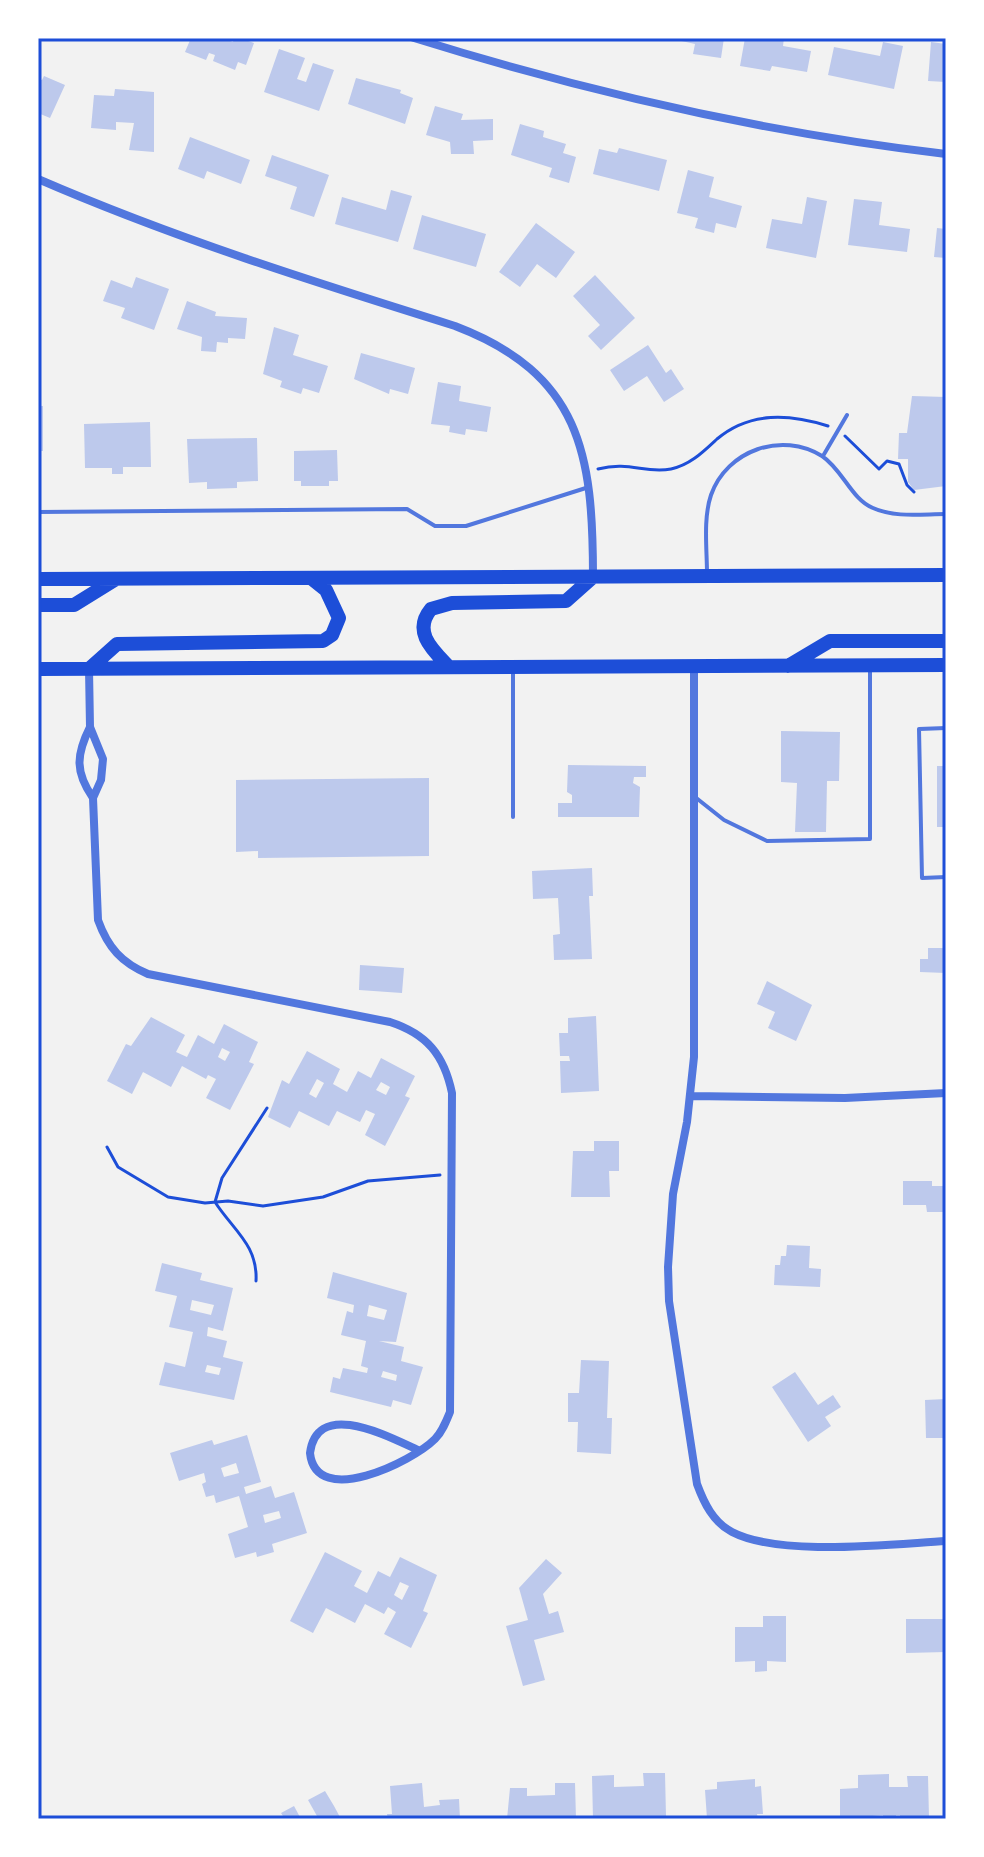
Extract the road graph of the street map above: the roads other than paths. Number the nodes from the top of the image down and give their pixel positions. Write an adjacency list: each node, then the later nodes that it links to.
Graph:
1 (414, 38): 2 (street)
2 (946, 154)
3 (38, 179): 6 (street)
4 (847, 415): 5 (lane)
5 (823, 456): 8 (lane); 10 (lane)
6 (590, 487): 7 (lane); 11 (street)
7 (38, 512)
8 (946, 514)
9 (946, 575): 10 (highway)
10 (707, 576): 11 (highway)
11 (593, 577): 12 (highway); 21 (highway)
12 (311, 578): 14 (highway); 24 (highway)
13 (38, 579): 14 (highway)
14 (116, 579): 15 (highway)
15 (38, 605)
16 (946, 641): 19 (highway)
17 (946, 665): 20 (highway)
18 (694, 666): 19 (highway); 22 (highway); 27 (street)
19 (787, 666): 20 (highway)
20 (870, 666): 27 (lane)
21 (449, 667): 22 (highway); 24 (highway)
22 (513, 667): 29 (lane)
23 (38, 669): 24 (highway)
24 (89, 669): 25 (street)
25 (90, 727): 28 (street); 28 (street)
26 (946, 728): 30 (lane)
27 (694, 797): 32 (street)
28 (93, 798): 33 (street)
29 (513, 817)
30 (946, 877)
31 (946, 1093): 32 (street)
32 (691, 1096): 34 (street)
33 (418, 1450): 33 (street)
34 (946, 1541)

